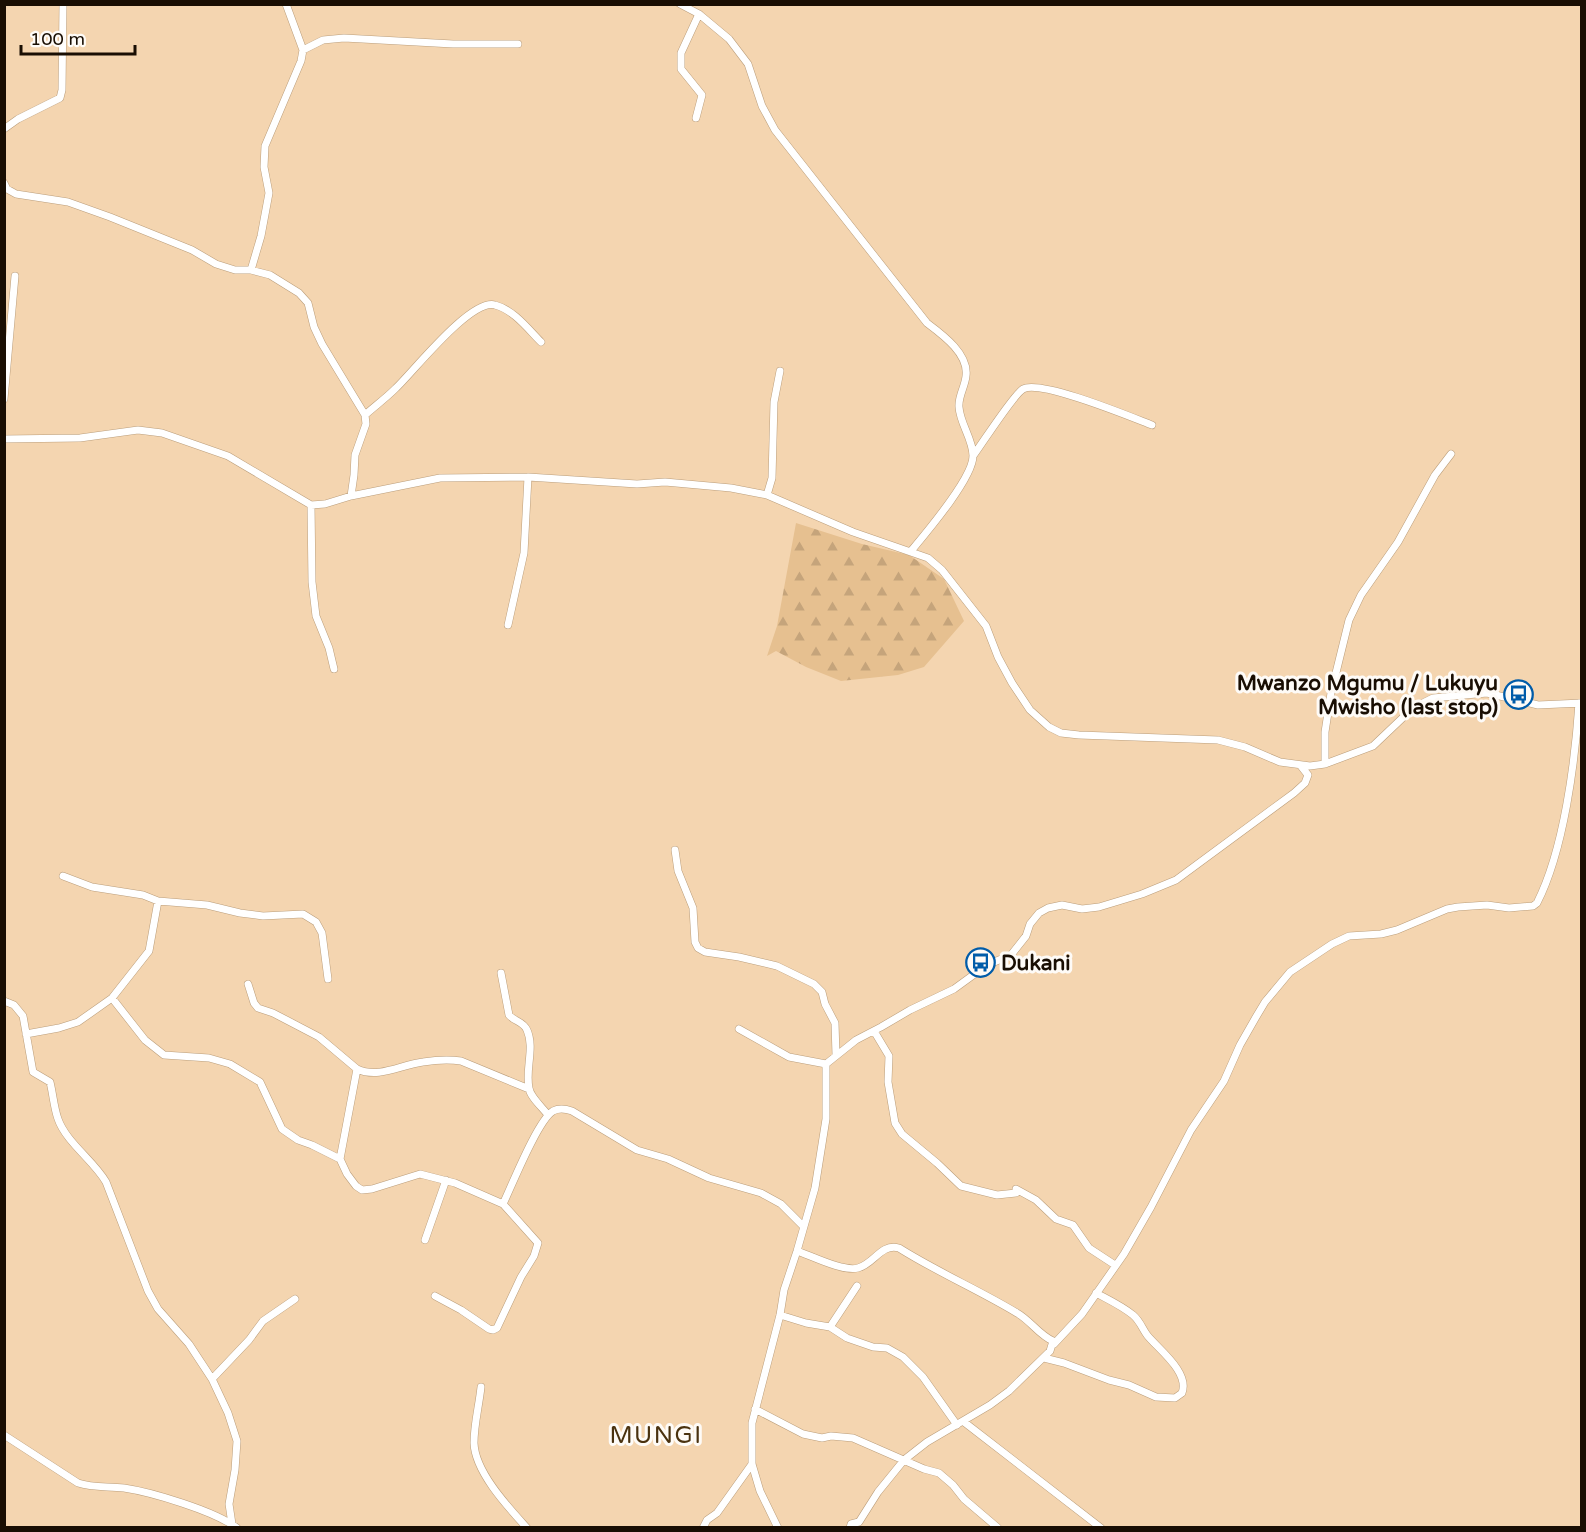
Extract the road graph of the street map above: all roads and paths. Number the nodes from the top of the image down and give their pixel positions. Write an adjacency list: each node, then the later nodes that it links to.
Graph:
1 (63, 4): 8 (street)
2 (286, 4): 6 (street)
3 (680, 4): 4 (street)
4 (699, 14): 7 (street); 19 (street)
5 (518, 44): 6 (street)
6 (303, 50): 10 (street)
7 (696, 118)
8 (4, 129)
9 (4, 183): 10 (street)
10 (250, 270): 15 (street)
11 (15, 276): 14 (street)
12 (541, 342): 15 (street)
13 (780, 371): 21 (street)
14 (4, 399)
15 (365, 415): 22 (street)
16 (1152, 425): 19 (street)
17 (4, 439): 23 (street)
18 (1451, 454): 28 (street)
19 (973, 456): 24 (street)
20 (528, 477): 21 (street); 22 (street); 25 (street)
21 (767, 495): 24 (street)
22 (351, 496): 23 (street)
23 (311, 505): 26 (street)
24 (911, 551): 29 (street)
25 (508, 625)
26 (334, 669)
27 (1580, 703): 28 (street); 52 (street)
28 (1325, 764): 29 (street)
29 (1301, 766): 39 (street)
30 (675, 850): 41 (street)
31 (63, 876): 32 (street)
32 (158, 901): 34 (street); 36 (street)
33 (501, 972): 44 (street)
34 (328, 979)
35 (248, 984): 43 (street)
36 (112, 998): 40 (street); 46 (street)
37 (4, 1000): 40 (street)
38 (739, 1029): 42 (street)
39 (874, 1031): 41 (street); 52 (street)
40 (26, 1034): 61 (street)
41 (836, 1054): 42 (street)
42 (826, 1064): 49 (street)
43 (357, 1069): 44 (street); 46 (street)
44 (529, 1089): 45 (street)
45 (548, 1115): 48 (street); 49 (street)
46 (340, 1159): 47 (street)
47 (446, 1180): 48 (street); 50 (street)
48 (503, 1204): 55 (street)
49 (803, 1226): 51 (street)
50 (425, 1240)
51 (798, 1251): 57 (street); 59 (street)
52 (1115, 1265): 54 (street)
53 (857, 1286): 58 (street)
54 (1096, 1293): 59 (street); 60 (street)
55 (435, 1296)
56 (295, 1299): 61 (street)
57 (780, 1316): 58 (street); 63 (street)
58 (830, 1327): 64 (street)
59 (1054, 1344): 60 (street)
60 (1044, 1358): 64 (street)
61 (212, 1379): 68 (street)
62 (481, 1387): 69 (street)
63 (755, 1409): 66 (street); 67 (street)
64 (961, 1423): 66 (street); 74 (street)
65 (4, 1435): 68 (street)
66 (904, 1460): 72 (street); 73 (street)
67 (752, 1464): 70 (street); 71 (street)
68 (234, 1526)
69 (527, 1527)
70 (703, 1527)
71 (778, 1527)
72 (849, 1527)
73 (999, 1527)
74 (1101, 1527)

